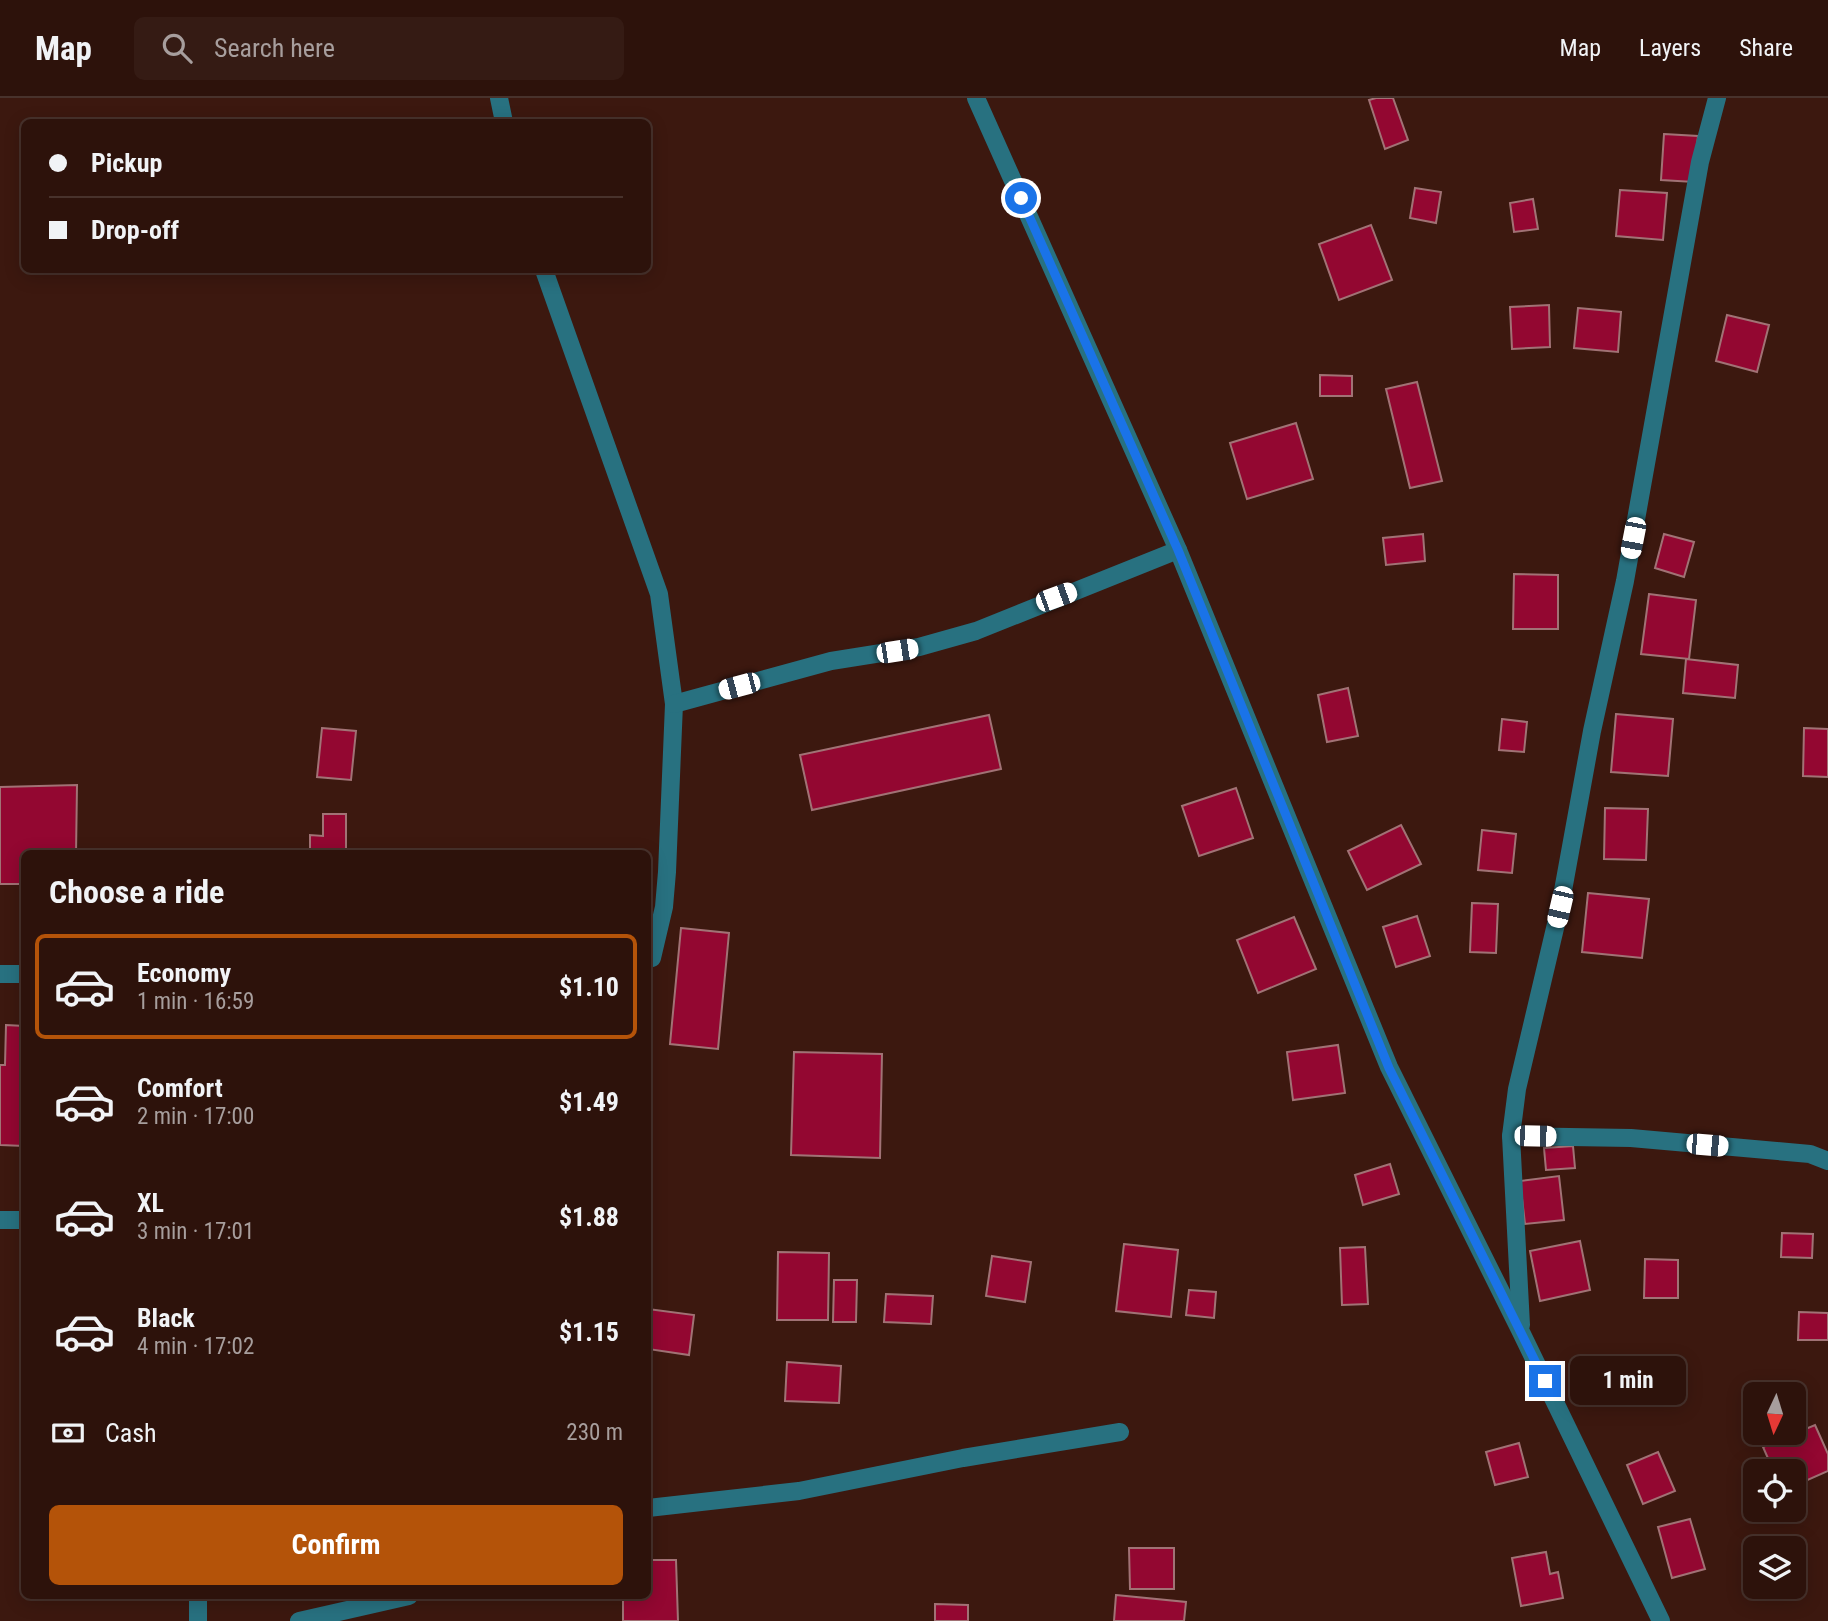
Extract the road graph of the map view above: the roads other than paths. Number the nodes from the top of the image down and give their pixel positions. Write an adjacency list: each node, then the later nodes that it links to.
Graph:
1 (499, 98): 4 (street)
2 (976, 98): 6 (street)
3 (1717, 98): 11 (street)
4 (503, 119)
5 (545, 273): 7 (street)
6 (1178, 550): 7 (street); 15 (street)
7 (674, 704): 8 (street)
8 (651, 958)
9 (0, 974): 10 (street)
10 (21, 974)
11 (1511, 1136): 12 (street); 15 (street)
12 (1828, 1161)
13 (0, 1220): 14 (street)
14 (21, 1220)
15 (1521, 1332): 22 (street)
16 (1120, 1432): 17 (street)
17 (651, 1507)
18 (198, 1599): 20 (street)
19 (397, 1599): 21 (street)
20 (198, 1621)
21 (299, 1621)
22 (1661, 1621)

